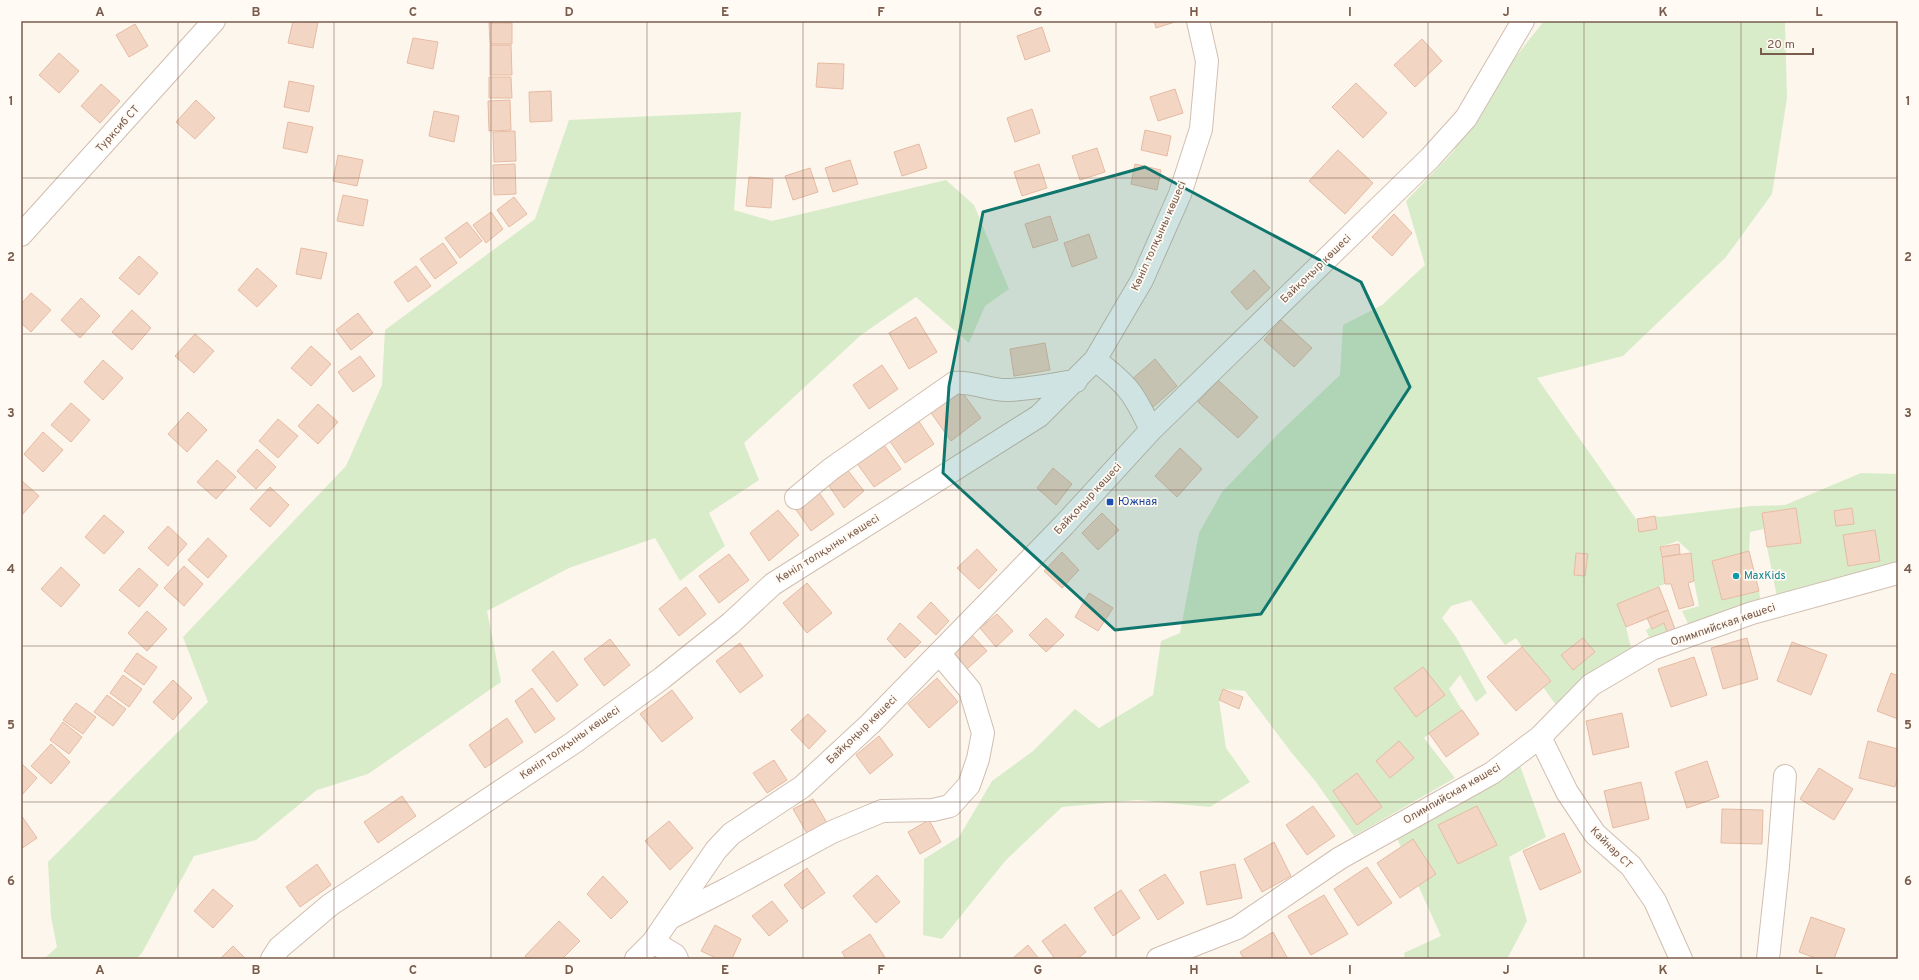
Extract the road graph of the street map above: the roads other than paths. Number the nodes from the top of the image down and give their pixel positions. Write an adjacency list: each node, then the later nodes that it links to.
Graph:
1 (214, 21): 4 (street, Турксиб СТ)
2 (1198, 21): 5 (street, Көніл толқыны көшесі)
3 (1523, 21): 7 (street, Байқоңыр көшесі)
4 (21, 235)
5 (1095, 360): 6 (street, Көніл толқыны көшесі); 7 (street)
6 (1076, 380): 8 (street); 15 (street, Көніл толқыны көшесі)
7 (1151, 430): 10 (street, Байқоңыр көшесі)
8 (796, 498)
9 (1898, 573): 11 (street, Олимпийская көшесі)
10 (940, 653): 13 (street, Байқоңыр көшесі); 13 (street)
11 (1540, 737): 18 (street, Олимпийская көшесі); 19 (street, Кайнар СТ)
12 (1785, 776): 20 (street)
13 (670, 917): 14 (street, Байқоңыр көшесі)
14 (653, 942): 16 (street, Байқоңыр көшесі); 17 (street)
15 (272, 959)
16 (636, 959)
17 (677, 959)
18 (1158, 959)
19 (1682, 959)
20 (1768, 959)

